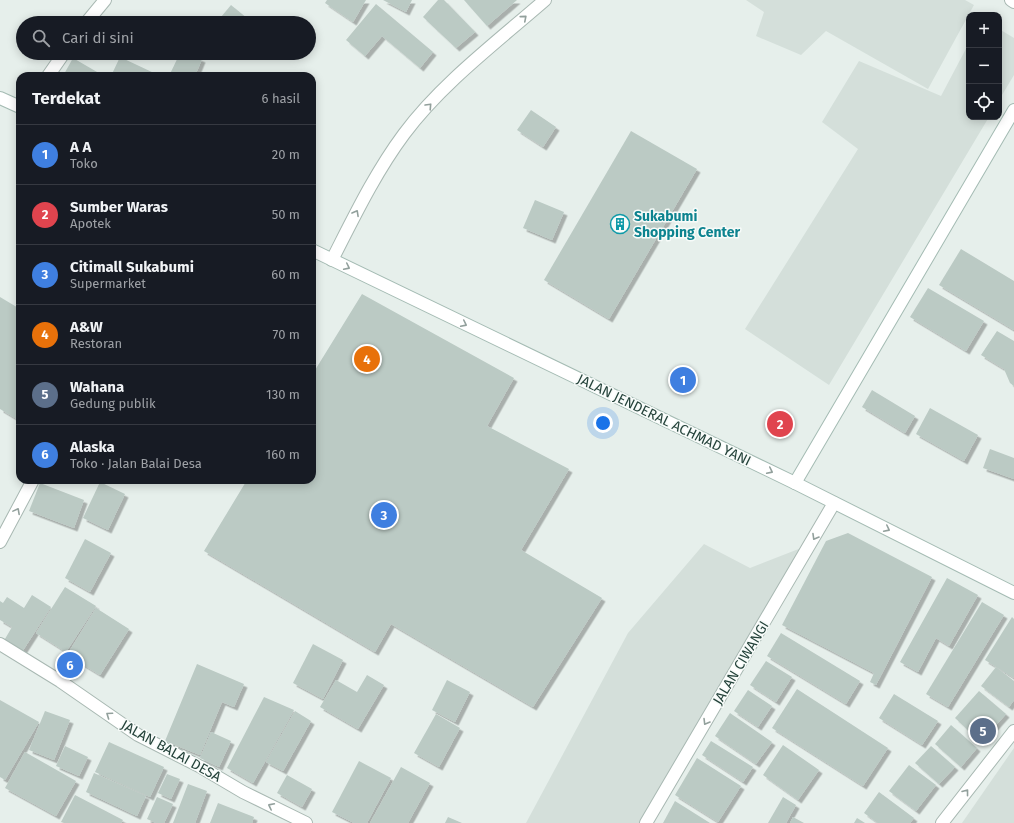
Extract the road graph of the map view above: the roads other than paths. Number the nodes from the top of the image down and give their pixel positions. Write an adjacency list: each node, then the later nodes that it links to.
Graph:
1 (105, 0): 5 (main road)
2 (545, 0): 12 (main road, one-way to 2)
3 (1011, 0): 4 (main road)
4 (1014, 2)
5 (92, 16)
6 (59, 60): 7 (main road)
7 (51, 72)
8 (0, 98): 9 (main road)
9 (16, 105)
10 (1014, 110): 13 (main road)
11 (316, 252): 12 (main road, JALAN JENDERAL ACHMAD YANI)
12 (332, 260): 13 (main road, JALAN JENDERAL ACHMAD YANI, one-way to 13)
13 (795, 483): 15 (main road, JALAN JENDERAL ACHMAD YANI)
14 (31, 484): 16 (main road, one-way to 14)
15 (834, 503): 17 (main road, JALAN JENDERAL ACHMAD YANI, one-way to 17); 21 (main road, JALAN CIWANGI, one-way to 21)
16 (0, 542)
17 (1014, 593)
18 (0, 644): 20 (main road, JALAN BALAI DESA, one-way to 18)
19 (1014, 731): 22 (main road, one-way to 19)
20 (306, 823)
21 (646, 823)
22 (942, 823)

